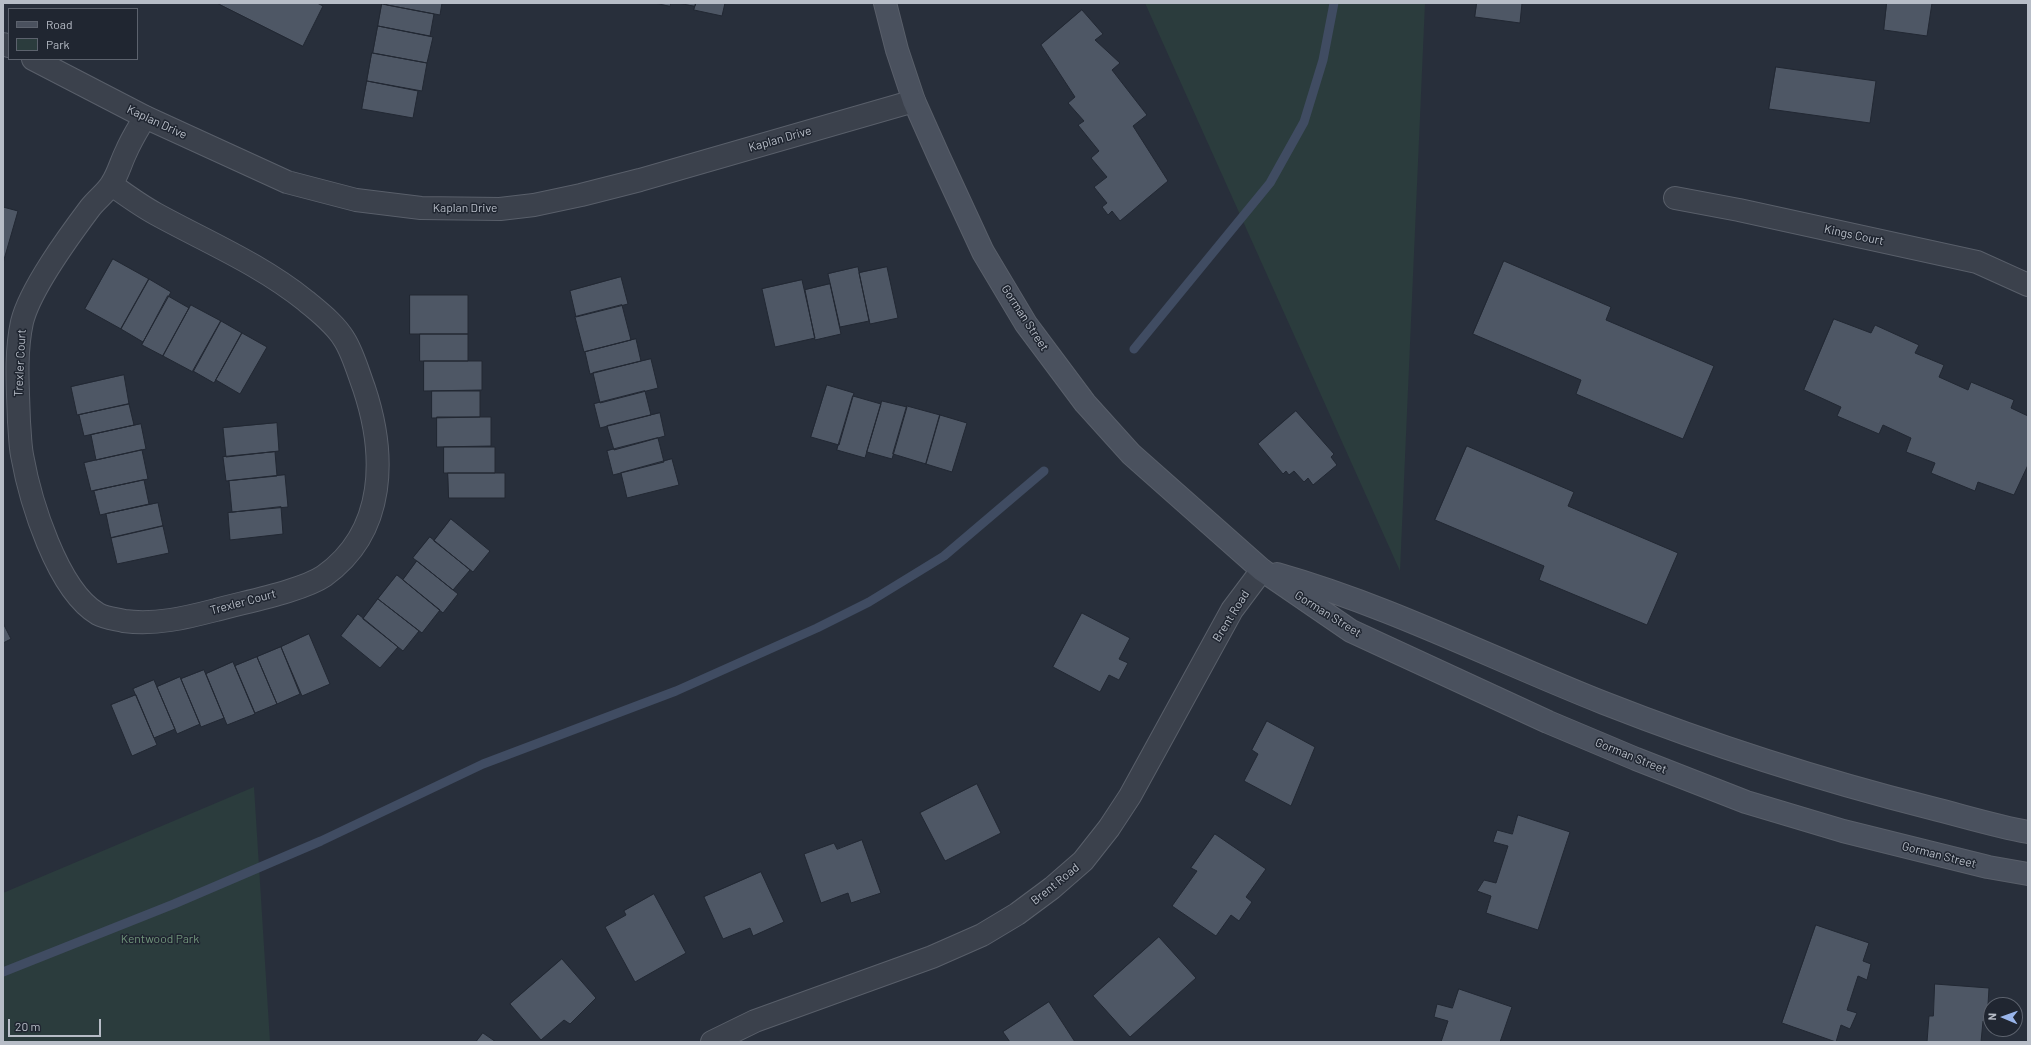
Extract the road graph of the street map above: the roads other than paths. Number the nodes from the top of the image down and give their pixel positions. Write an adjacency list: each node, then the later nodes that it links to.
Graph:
1 (885, 3): 3 (main road, Gorman Street)
2 (35, 60): 4 (street, Kaplan Drive)
3 (914, 101): 4 (street, Kaplan Drive); 8 (main road, Gorman Street)
4 (145, 117): 5 (street, Trexler Court)
5 (112, 185): 5 (street, Trexler Court)
6 (1675, 198): 7 (street, Kings Court)
7 (2028, 284)
8 (1262, 570): 9 (main road, Gorman Street); 10 (main road, Gorman Street); 11 (street, Brent Road)
9 (2028, 832)
10 (2028, 874)
11 (712, 1042)

